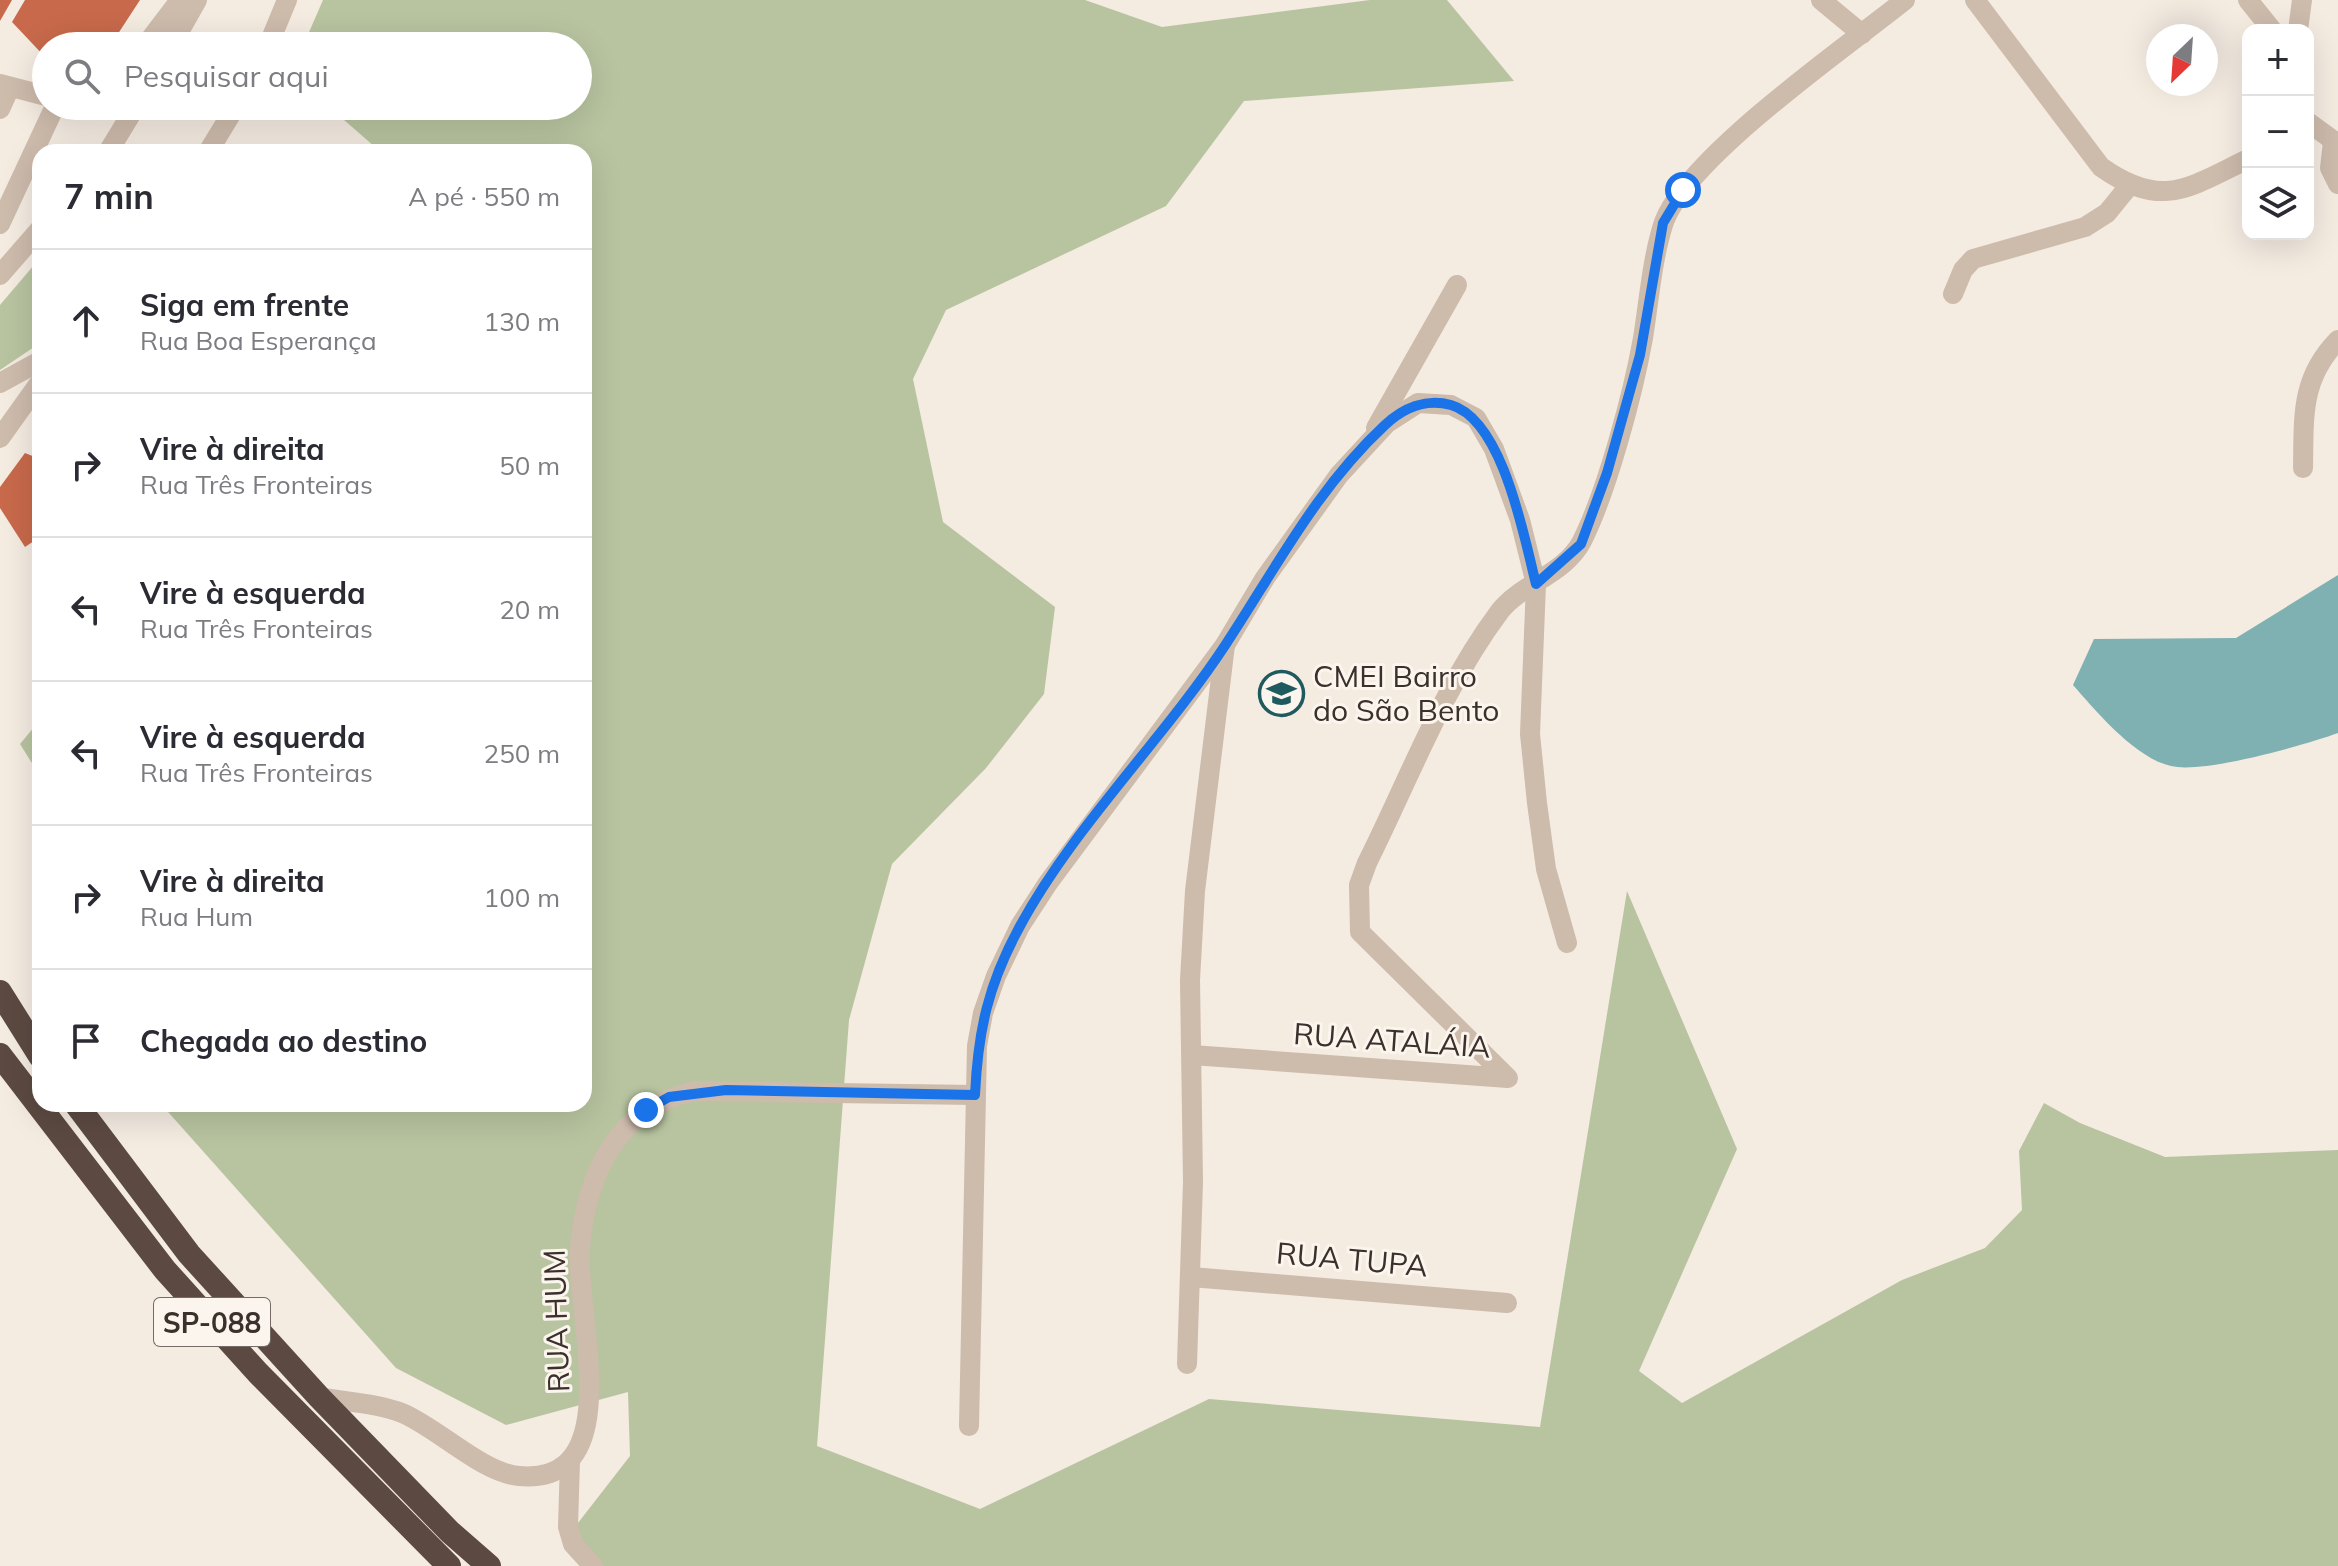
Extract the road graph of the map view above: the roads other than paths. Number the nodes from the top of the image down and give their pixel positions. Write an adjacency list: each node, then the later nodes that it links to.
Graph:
1 (180, 0): 11 (street)
2 (197, 0): 12 (street)
3 (287, 0): 13 (street)
4 (1821, 0): 14 (street)
5 (1905, 0): 14 (street)
6 (1975, 0): 29 (street)
7 (2248, 0): 9 (street)
8 (2302, 0): 10 (street)
9 (2267, 24)
10 (2299, 24)
11 (156, 32)
12 (179, 32)
13 (274, 32)
14 (1862, 34): 42 (street)
15 (5, 85): 16 (street); 17 (street)
16 (32, 92)
17 (0, 109)
18 (48, 120): 23 (street)
19 (127, 120): 24 (street)
20 (227, 120): 25 (street)
21 (2314, 130): 22 (street)
22 (2335, 143): 28 (street)
23 (37, 144)
24 (113, 144)
25 (213, 144)
26 (32, 155): 30 (street)
27 (2242, 162): 29 (street)
28 (2338, 184)
29 (2129, 186): 34 (street)
30 (0, 224)
31 (32, 238): 32 (street)
32 (0, 275)
33 (1457, 285): 40 (street)
34 (1953, 294)
35 (2338, 340): 41 (street)
36 (32, 365): 37 (street)
37 (0, 383)
38 (32, 393): 39 (street)
39 (0, 438)
40 (1368, 444): 42 (street); 43 (street)
41 (2303, 468)
42 (1536, 584): 44 (street); 48 (street, RUA ATALÁIA)
43 (1225, 645): 48 (street); 49 (street)
44 (1567, 943)
45 (0, 992): 46 (highway)
46 (32, 1043)
47 (0, 1055): 50 (highway, SP-088)
48 (1192, 1055): 53 (street)
49 (975, 1095): 57 (street); 58 (street, RUA HUM)
50 (32, 1097)
51 (44, 1112): 59 (highway, SP-088)
52 (82, 1112): 56 (highway, SP-088)
53 (1191, 1277): 54 (street, RUA TUPA); 55 (street)
54 (1507, 1303)
55 (1187, 1364)
56 (319, 1397): 58 (street); 60 (highway, SP-088)
57 (969, 1426)
58 (570, 1461): 61 (street)
59 (449, 1566)
60 (489, 1566)
61 (593, 1566)

